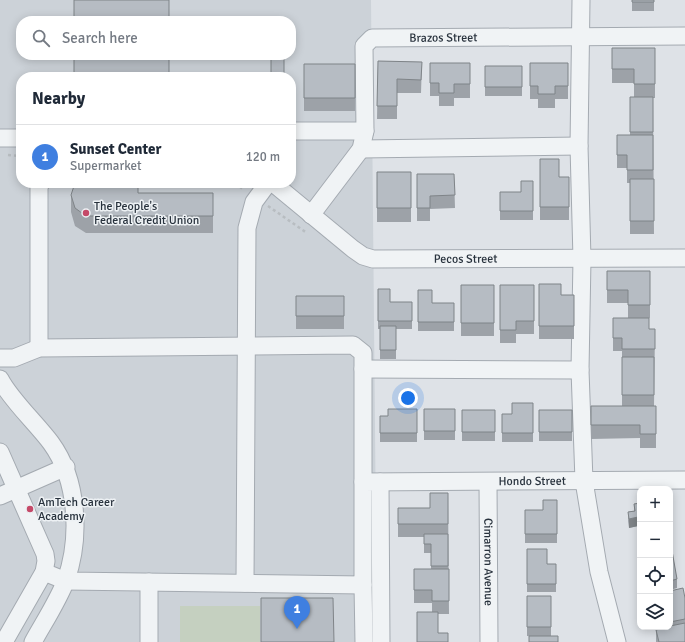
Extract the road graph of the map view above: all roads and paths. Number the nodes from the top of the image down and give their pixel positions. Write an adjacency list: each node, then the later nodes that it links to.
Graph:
1 (581, 0): 3 (street)
2 (685, 36): 3 (street, Brazos Street)
3 (582, 37): 5 (street, Brazos Street); 8 (street)
4 (296, 131): 5 (street)
5 (365, 131): 9 (street, Brazos Street)
6 (0, 138): 7 (street)
7 (16, 138)
8 (579, 146): 9 (street); 16 (street)
9 (361, 149): 15 (street)
10 (8, 155): 11 (path)
11 (16, 156)
12 (39, 188): 19 (street)
13 (264, 188): 18 (street)
14 (279, 188): 15 (street, Pecos Street)
15 (311, 215): 16 (street, Pecos Street)
16 (582, 258): 17 (street, Pecos Street); 22 (street)
17 (685, 258)
18 (246, 346): 19 (street); 21 (street); 35 (street)
19 (39, 348): 20 (street)
20 (0, 358)
21 (363, 369): 22 (street); 28 (street)
22 (580, 370): 27 (street)
23 (0, 379): 25 (street)
24 (0, 452): 30 (street)
25 (66, 467): 30 (street); 33 (street)
26 (685, 480): 27 (street, Hondo Street)
27 (584, 481): 29 (street, Hondo Street); 43 (street)
28 (372, 482): 29 (street, Hondo Street); 36 (street); 41 (street)
29 (488, 482): 42 (street, Cimarron Avenue)
30 (16, 489): 31 (street); 32 (street)
31 (0, 496)
32 (44, 572): 33 (street); 37 (street)
33 (66, 581): 34 (street); 38 (street)
34 (149, 582): 35 (street); 39 (street)
35 (245, 583): 36 (street)
36 (363, 585): 40 (street)
37 (4, 642)
38 (33, 642)
39 (149, 642)
40 (364, 642)
41 (382, 642)
42 (489, 642)
43 (617, 642)

